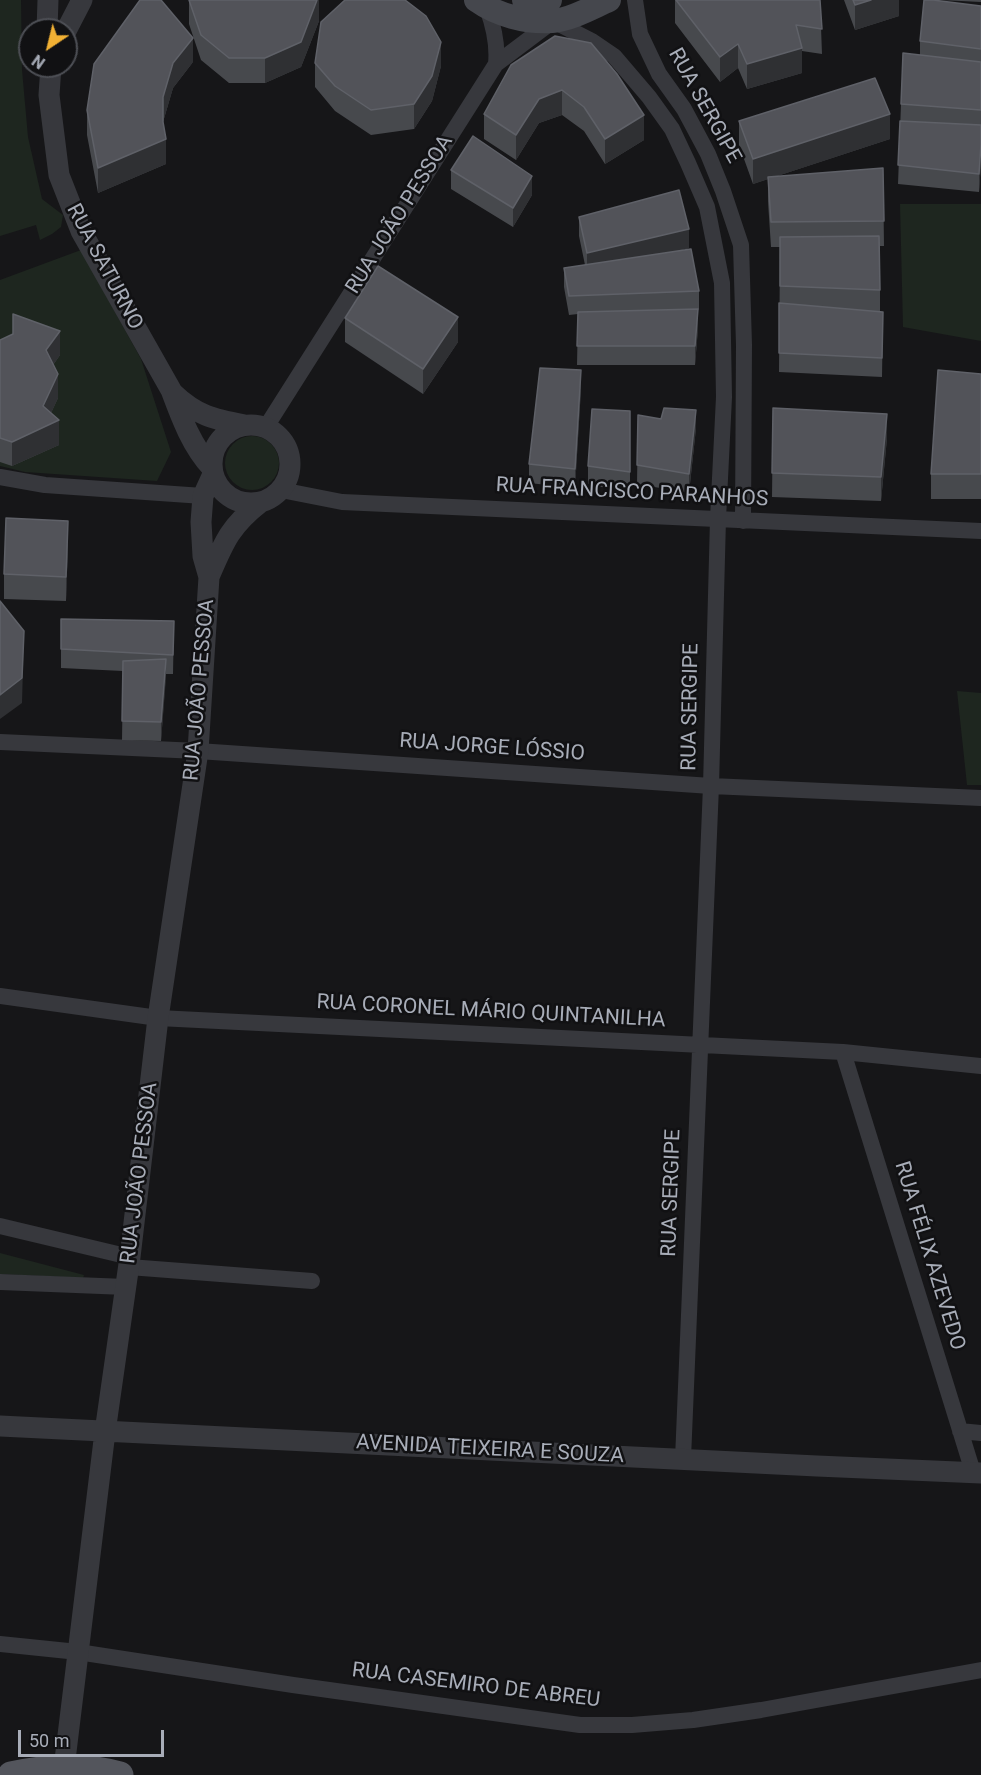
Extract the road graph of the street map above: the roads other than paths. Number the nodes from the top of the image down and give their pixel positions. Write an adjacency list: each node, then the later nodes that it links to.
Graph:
1 (48, 0): 8 (street)
2 (82, 0): 9 (street)
3 (524, 0): 7 (main road)
4 (609, 0): 7 (main road)
5 (635, 0): 12 (street, RUA SERGIPE)
6 (482, 4): 7 (main road); 10 (street)
7 (552, 10): 10 (street, RUA JOÃO PESSOA); 13 (street, RUA SERGIPE)
8 (47, 18)
9 (73, 18)
10 (496, 64): 16 (street, RUA JOÃO PESSOA)
11 (51, 78): 14 (street, RUA SATURNO)
12 (741, 244): 13 (street); 23 (street, RUA SERGIPE)
13 (714, 250): 22 (street, RUA SERGIPE)
14 (171, 390): 15 (street, RUA SATURNO); 17 (street, RUA SATURNO)
15 (245, 424): 16 (street); 17 (street)
16 (266, 427): 19 (street)
17 (212, 471): 20 (street, RUA JOÃO PESSOA); 21 (street)
18 (0, 477): 20 (street)
19 (281, 490): 21 (street); 22 (street, RUA FRANCISCO PARANHOS)
20 (203, 496): 25 (street, RUA JOÃO PESSOA)
21 (261, 502): 25 (street, RUA JOÃO PESSOA)
22 (718, 519): 23 (street, RUA FRANCISCO PARANHOS); 28 (street, RUA SERGIPE)
23 (743, 521): 24 (street, RUA FRANCISCO PARANHOS)
24 (981, 531)
25 (208, 577): 27 (street, RUA JOÃO PESSOA)
26 (0, 742): 27 (street, RUA JORGE LÓSSIO)
27 (198, 751): 28 (street, RUA JORGE LÓSSIO); 31 (street, RUA JOÃO PESSOA)
28 (711, 786): 29 (street, RUA JORGE LÓSSIO); 32 (street, RUA SERGIPE)
29 (981, 798)
30 (0, 996): 31 (street, RUA CORONEL MÁRIO QUINTANILHA)
31 (158, 1018): 32 (street, RUA CORONEL MÁRIO QUINTANILHA); 36 (street, RUA JOÃO PESSOA)
32 (700, 1045): 33 (street, RUA CORONEL MÁRIO QUINTANILHA); 43 (street, RUA SERGIPE)
33 (843, 1052): 34 (street, RUA CORONEL MÁRIO QUINTANILHA); 40 (street, RUA FÉLIX AZEVEDO)
34 (981, 1066)
35 (0, 1226): 36 (street)
36 (128, 1270): 37 (street); 38 (street); 41 (street, RUA JOÃO PESSOA)
37 (312, 1281)
38 (0, 1282)
39 (0, 1426): 41 (street, AVENIDA TEIXEIRA E SOUZA)
40 (960, 1431): 42 (street); 44 (street, RUA FÉLIX AZEVEDO)
41 (105, 1432): 43 (street, AVENIDA TEIXEIRA E SOUZA); 46 (street, RUA JOÃO PESSOA)
42 (981, 1433)
43 (683, 1459): 44 (street, AVENIDA TEIXEIRA E SOUZA)
44 (977, 1472)
45 (0, 1644): 46 (street, RUA CASEMIRO DE ABREU)
46 (78, 1652): 47 (street, RUA CASEMIRO DE ABREU); 48 (street, RUA JOÃO PESSOA)
47 (981, 1670)
48 (64, 1768): 49 (main road); 50 (main road)
49 (11, 1775)
50 (120, 1775)

